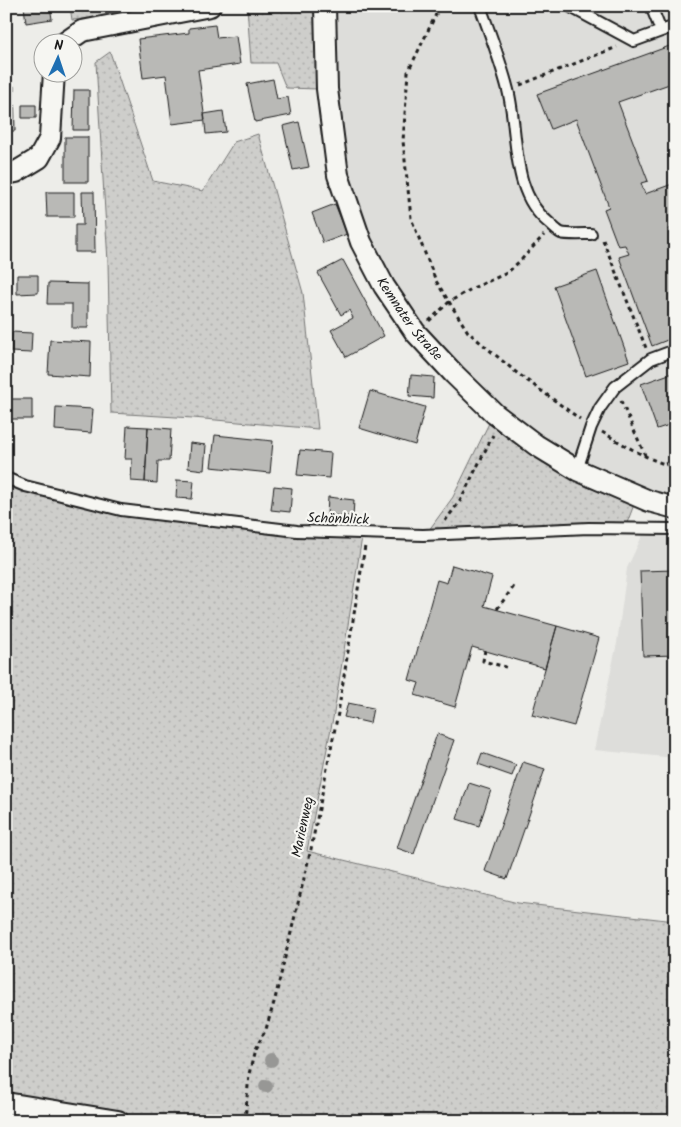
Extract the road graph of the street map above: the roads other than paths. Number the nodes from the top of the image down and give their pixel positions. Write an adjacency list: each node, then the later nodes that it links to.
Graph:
1 (210, 6): 8 (street)
2 (325, 6): 13 (street, Kemnater Straße)
3 (480, 6): 11 (lane)
4 (569, 6): 7 (lane)
5 (651, 6): 7 (lane)
6 (675, 26): 7 (lane)
7 (661, 31)
8 (81, 32)
9 (53, 82): 10 (street)
10 (6, 174)
11 (592, 234)
12 (675, 350): 13 (lane)
13 (577, 470): 15 (street, Kemnater Straße)
14 (6, 478): 16 (lane, Schönblick)
15 (675, 508)
16 (675, 529)
17 (6, 1103): 18 (street)
18 (75, 1117): 19 (street)
19 (118, 1121)

